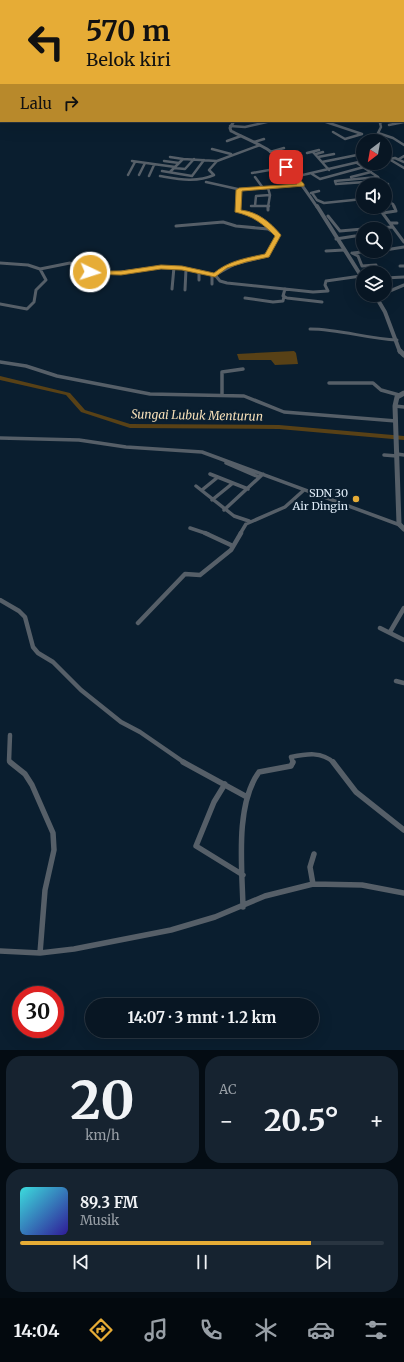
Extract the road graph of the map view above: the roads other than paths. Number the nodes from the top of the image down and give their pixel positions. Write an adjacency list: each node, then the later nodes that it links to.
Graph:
1 (232, 122): 6 (street)
2 (267, 122): 6 (street)
3 (326, 122): 8 (street)
4 (382, 122): 14 (street)
5 (404, 122): 7 (street)
6 (230, 126): 9 (street)
7 (394, 127)
8 (332, 132)
9 (240, 136): 11 (street); 12 (street)
10 (264, 139): 12 (street)
11 (227, 141)
12 (254, 142): 13 (street)
13 (260, 145): 18 (street); 22 (street)
14 (404, 145)
15 (284, 148): 18 (street)
16 (212, 150): 22 (street)
17 (319, 150): 19 (street)
18 (270, 152): 44 (street)
19 (313, 152): 21 (street); 23 (street)
20 (323, 152): 23 (street)
21 (307, 153)
22 (232, 154): 35 (street)
23 (316, 154): 28 (street)
24 (334, 154): 28 (street)
25 (356, 156): 37 (street)
26 (404, 156): 32 (street)
27 (170, 157): 29 (street)
28 (318, 158): 37 (street)
29 (183, 159): 30 (street); 39 (street)
30 (194, 159): 33 (street); 45 (street)
31 (392, 159): 32 (street)
32 (399, 159): 38 (street)
33 (204, 160): 35 (street); 57 (street)
34 (164, 161): 39 (street)
35 (217, 161): 65 (street)
36 (392, 161): 46 (street)
37 (322, 162): 48 (street)
38 (404, 162)
39 (179, 163): 45 (street)
40 (356, 163): 48 (street)
41 (144, 164): 42 (street); 55 (street); 56 (street)
42 (154, 165): 43 (street); 58 (street)
43 (165, 166): 45 (street); 50 (street)
44 (286, 167): 53 (street); 60 (street)
45 (174, 168): 51 (street)
46 (404, 168)
47 (356, 169): 54 (street)
48 (329, 170): 54 (street)
49 (368, 170): 52 (street)
50 (162, 171): 51 (street); 65 (street)
51 (170, 172): 57 (street)
52 (371, 172): 61 (street); 63 (street)
53 (252, 174)
54 (312, 174): 60 (street)
55 (128, 175)
56 (139, 175)
57 (186, 175): 65 (street)
58 (149, 176)
59 (255, 176): 69 (street)
60 (294, 176): 68 (street)
61 (378, 177): 62 (street)
62 (367, 178)
63 (347, 179): 64 (street); 67 (street)
64 (356, 179)
65 (182, 180)
66 (206, 182): 71 (street)
67 (356, 183)
68 (302, 185): 70 (street); 73 (street)
69 (263, 188): 70 (street); 71 (street)
70 (268, 188): 74 (street)
71 (239, 190): 87 (street)
72 (319, 192): 73 (street)
73 (310, 193): 75 (street); 90 (street)
74 (270, 195): 78 (street); 78 (street)
75 (356, 200)
76 (392, 204): 79 (street)
77 (251, 206): 78 (street)
78 (255, 206)
79 (392, 212)
80 (383, 214): 82 (street)
81 (328, 216): 88 (street)
82 (389, 222)
83 (392, 223): 84 (street)
84 (397, 223)
85 (176, 226): 87 (street)
86 (392, 227): 91 (street)
87 (273, 230): 108 (street)
88 (356, 230)
89 (355, 236): 90 (street)
90 (336, 239): 95 (street)
91 (404, 242)
92 (404, 247): 93 (street)
93 (392, 249)
94 (326, 250): 95 (street)
95 (344, 250): 96 (street)
96 (347, 253): 97 (street); 104 (street)
97 (352, 253): 98 (street); 101 (street)
98 (356, 253)
99 (0, 263): 105 (street)
100 (362, 266): 102 (street)
101 (362, 266)
102 (376, 266)
103 (174, 267): 105 (street); 106 (street); 115 (street)
104 (356, 268)
105 (40, 269): 123 (street)
106 (186, 269): 107 (street); 117 (street)
107 (199, 271): 108 (street); 112 (street)
108 (214, 275): 113 (street); 116 (street)
109 (404, 277): 111 (street)
110 (356, 278): 116 (street)
111 (392, 278)
112 (199, 280)
113 (212, 284)
114 (404, 285): 118 (street)
115 (172, 289)
116 (285, 289): 119 (street)
117 (185, 290)
118 (392, 290)
119 (284, 296): 120 (street); 121 (street)
120 (245, 298)
121 (322, 302)
122 (380, 302): 125 (street)
123 (0, 304)
124 (310, 329): 125 (street)
125 (396, 340): 126 (street)
126 (404, 355)
127 (0, 362): 131 (street)
128 (243, 368): 131 (street)
129 (329, 382): 130 (street)
130 (402, 394): 132 (street)
131 (222, 395): 134 (street)
132 (395, 406): 133 (street); 134 (street)
133 (404, 407)
134 (397, 423): 137 (street)
135 (0, 438): 141 (street)
136 (384, 455): 137 (street)
137 (397, 455): 138 (street); 151 (street)
138 (404, 455)
139 (220, 460): 141 (street)
140 (210, 474): 142 (street)
141 (261, 475): 145 (street); 147 (street)
142 (218, 477): 143 (street); 146 (street)
143 (233, 483): 145 (street); 148 (street)
144 (196, 486): 146 (street)
145 (248, 489): 149 (street)
146 (202, 490): 148 (street)
147 (304, 490): 150 (street); 151 (street)
148 (212, 500): 149 (street)
149 (224, 510): 150 (street)
150 (249, 521): 153 (street)
151 (402, 527)
152 (190, 528): 153 (street)
153 (233, 546): 156 (street)
154 (0, 600): 163 (street)
155 (404, 608): 158 (street)
156 (138, 623)
157 (380, 628): 158 (street)
158 (390, 632): 159 (street)
159 (404, 640)
160 (396, 681): 161 (street)
161 (404, 683)
162 (10, 735): 172 (street)
163 (225, 784): 164 (street); 167 (street)
164 (247, 797): 165 (street); 167 (street)
165 (404, 830)
166 (314, 854): 168 (street)
167 (243, 875): 170 (street)
168 (313, 884): 169 (street); 170 (street)
169 (404, 893)
170 (242, 907): 172 (street)
171 (0, 951): 172 (street)
172 (40, 953)

